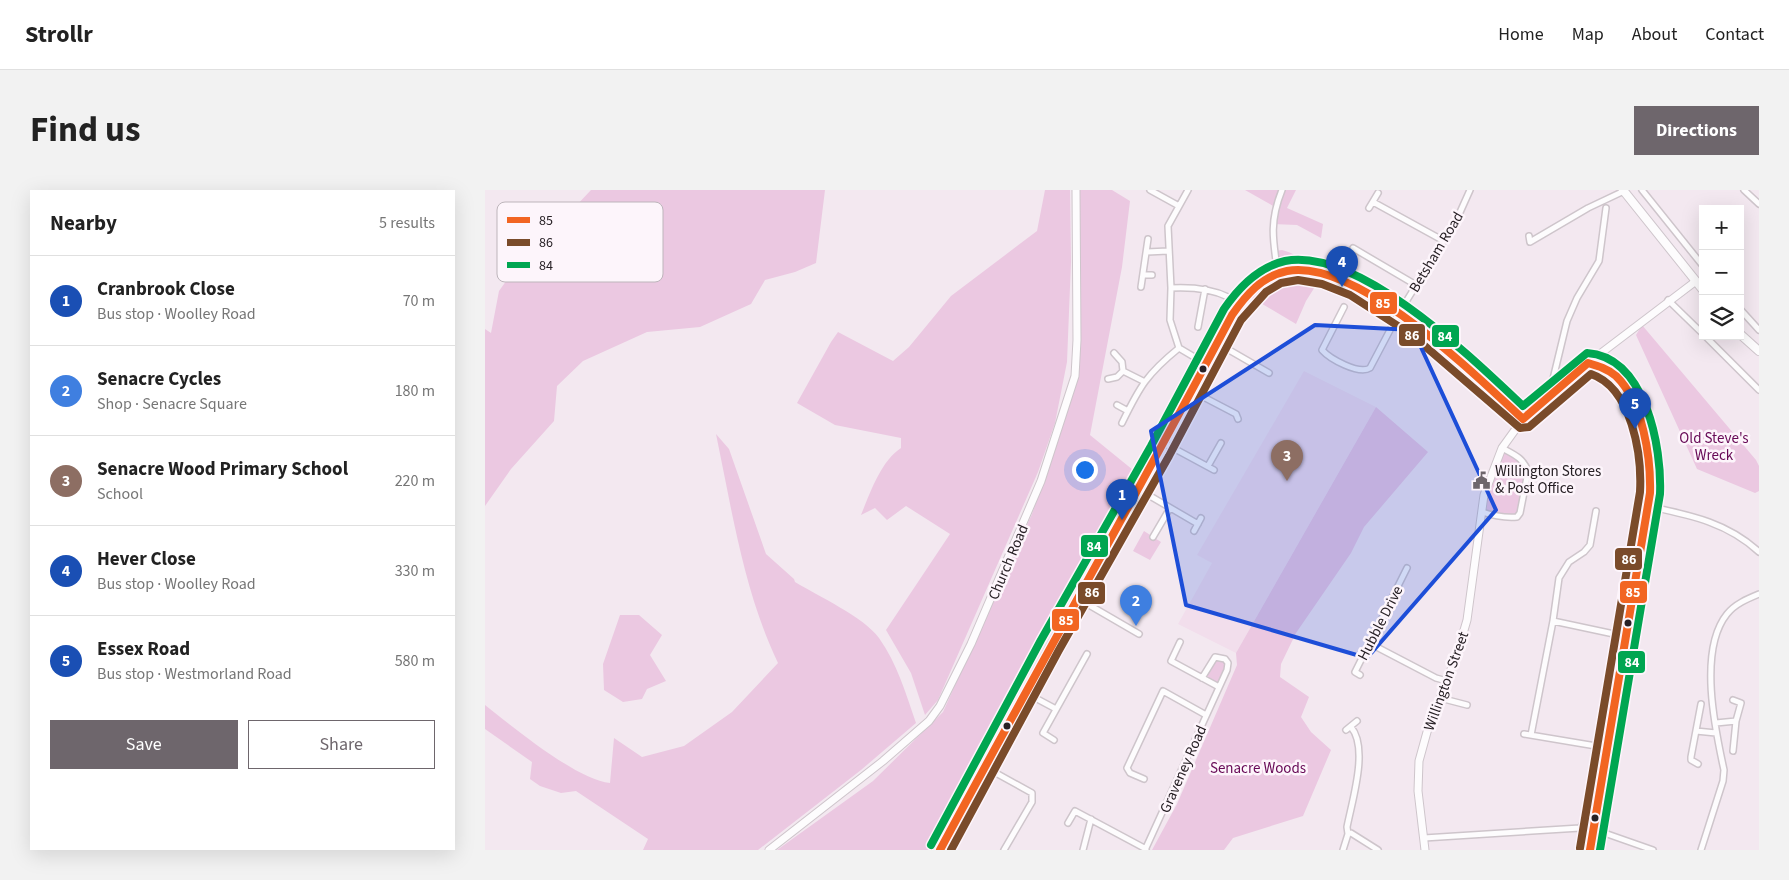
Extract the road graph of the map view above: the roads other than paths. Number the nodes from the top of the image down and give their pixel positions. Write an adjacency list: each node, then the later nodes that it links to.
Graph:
1 (1076, 190): 118 (street, Church Road)
2 (1150, 190): 12 (street)
3 (1189, 190): 12 (street)
4 (1282, 190): 22 (street)
5 (1470, 190): 17 (street, Betsham Road)
6 (1642, 190): 21 (street)
7 (1744, 190): 11 (street)
8 (1623, 191): 15 (street); 25 (main road)
9 (1377, 193): 10 (street)
10 (1373, 202): 13 (street); 17 (street)
11 (1759, 204)
12 (1179, 206): 19 (street)
13 (1369, 208)
14 (1606, 208): 53 (street)
15 (1529, 236)
16 (1147, 239): 20 (street)
17 (1444, 241): 26 (street, Betsham Road)
18 (1353, 248): 26 (street)
19 (1168, 251): 20 (street); 29 (street)
20 (1147, 252): 23 (street)
21 (1699, 261)
22 (1278, 274): 34 (street); 41 (street)
23 (1143, 275): 24 (street); 28 (street)
24 (1152, 275)
25 (1696, 281): 27 (main road); 32 (street, Willington Street)
26 (1416, 285): 34 (street, Betsham Road)
27 (1699, 285)
28 (1141, 287)
29 (1171, 288): 30 (street); 42 (street)
30 (1205, 289): 31 (street); 36 (street)
31 (1228, 297)
32 (1668, 300): 37 (street); 45 (street, Willington Street)
33 (1344, 307): 34 (street, Betsham Road)
34 (1399, 313): 57 (street)
35 (1744, 313): 38 (street)
36 (1198, 326)
37 (1699, 330)
38 (1759, 330)
39 (1744, 338): 43 (main road)
40 (1709, 340): 51 (street)
41 (1217, 343): 46 (street); 48 (street)
42 (1179, 348): 46 (street); 50 (street)
43 (1759, 351)
44 (1114, 354): 47 (street)
45 (1588, 363): 53 (street, Willington Street); 65 (street)
46 (1206, 364): 52 (street)
47 (1123, 371): 49 (street); 50 (street)
48 (1269, 373)
49 (1109, 379)
50 (1143, 382): 55 (street)
51 (1759, 390)
52 (1192, 391): 56 (street); 59 (street)
53 (1557, 392): 57 (street, Willington Street)
54 (1117, 405): 55 (street)
55 (1128, 410): 58 (street)
56 (1238, 419)
57 (1523, 419): 61 (street, Willington Street)
58 (1122, 423)
59 (1164, 443): 62 (street); 64 (street)
60 (1221, 443): 62 (street)
61 (1502, 448): 68 (street, Willington Street); 68 (street)
62 (1208, 466): 63 (street)
63 (1214, 470)
64 (1139, 489): 66 (street); 78 (street)
65 (1647, 506): 75 (street); 81 (street)
66 (1170, 508): 72 (street); 74 (street)
67 (1596, 511): 71 (street)
68 (1482, 512): 87 (street, Willington Street)
69 (1201, 518): 72 (street)
70 (1587, 518): 71 (street)
71 (1595, 519): 79 (street)
72 (1198, 524): 73 (street)
73 (1194, 531)
74 (1153, 537)
75 (1759, 552)
76 (1407, 568): 83 (street, Hubble Drive)
77 (1759, 594): 98 (street)
78 (1077, 598): 80 (street); 89 (street)
79 (1553, 621): 81 (street); 102 (street)
80 (1139, 634)
81 (1628, 637): 104 (street)
82 (1180, 642): 86 (street)
83 (1369, 643): 85 (street, Hubble Drive); 87 (street)
84 (1087, 654): 94 (street)
85 (1360, 675)
86 (1202, 678): 88 (street); 88 (street, Graveney Road)
87 (1447, 681): 90 (street, Willington Street)
88 (1219, 687): 95 (street, Graveney Road)
89 (1026, 693): 94 (street); 107 (street)
90 (1440, 698): 92 (street); 115 (street, Willington Street)
91 (1733, 700): 97 (street)
92 (1467, 705)
93 (1702, 707): 99 (street)
94 (1056, 709): 103 (street)
95 (1207, 715): 108 (street); 117 (street, Graveney Road)
96 (1357, 721): 114 (street)
97 (1736, 721): 98 (street); 105 (street)
98 (1716, 723): 100 (street)
99 (1696, 731): 100 (street); 106 (street)
100 (1716, 733): 127 (street)
101 (1524, 734): 102 (street)
102 (1531, 735): 104 (street)
103 (1054, 740)
104 (1607, 748): 113 (street)
105 (1732, 748)
106 (1698, 764)
107 (985, 767): 119 (street); 120 (street)
108 (1145, 779)
109 (1587, 817): 112 (street)
110 (1091, 819): 111 (street); 117 (street); 121 (street)
111 (1068, 823)
112 (1580, 828): 115 (street); 116 (street)
113 (1593, 829): 125 (street); 126 (street)
114 (1349, 834): 122 (street); 123 (street)
115 (1424, 838): 124 (street, Willington Street)
116 (1585, 839)
117 (1146, 849)
118 (769, 850)
119 (940, 850)
120 (1005, 850)
121 (1083, 850)
122 (1343, 850)
123 (1377, 850)
124 (1425, 850)
125 (1590, 850)
126 (1653, 850)
127 (1701, 850)

